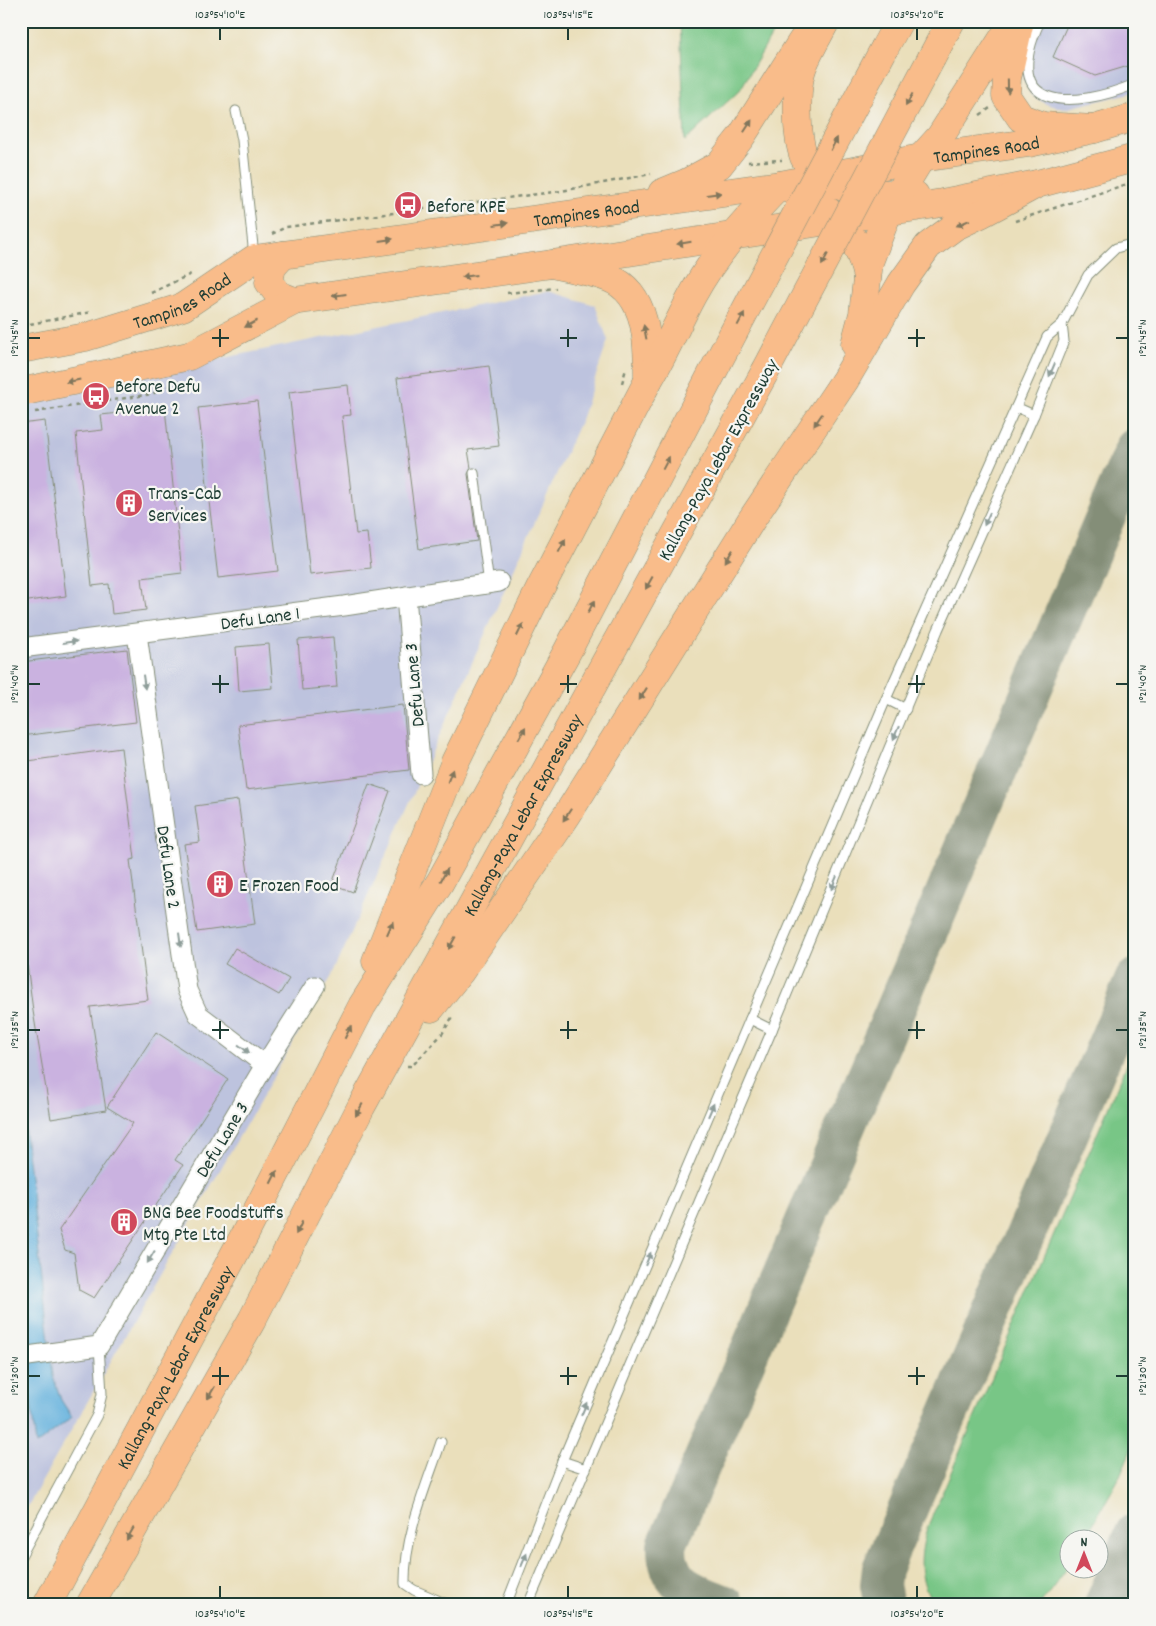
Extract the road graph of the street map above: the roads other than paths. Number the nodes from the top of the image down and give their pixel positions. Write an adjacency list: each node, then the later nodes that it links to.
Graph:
1 (815, 21): 18 (main road, one-way to 1)
2 (826, 21): 14 (main road)
3 (899, 21): 43 (main road, Kallang-Paya Lebar Expressway, one-way to 3, bridge)
4 (951, 21): 47 (main road, Kallang-Paya Lebar Expressway, one-way to 47, bridge)
5 (1014, 21): 12 (main road)
6 (1020, 21): 11 (main road, one-way to 11)
7 (1040, 21): 8 (lane)
8 (1135, 84)
9 (236, 110): 22 (lane)
10 (1135, 117): 11 (main road, Tampines Road)
11 (1094, 129): 12 (main road, Tampines Road)
12 (921, 158): 14 (main road, Tampines Road); 17 (main road)
13 (1135, 158): 15 (main road)
14 (821, 177): 16 (main road, Tampines Road); 17 (main road)
15 (1037, 184): 17 (main road); 30 (main road, one-way to 30)
16 (780, 185): 18 (main road, Tampines Road, one-way to 16); 19 (main road); 20 (main road)
17 (893, 203): 19 (main road); 25 (main road)
18 (631, 206): 23 (main road, Tampines Road, one-way to 18)
19 (836, 219): 20 (main road); 25 (main road)
20 (732, 235): 24 (main road, one-way to 24); 29 (main road)
21 (1135, 243): 27 (lane)
22 (253, 252): 23 (main road, Tampines Road); 28 (main road, Tampines Road)
23 (282, 255): 26 (main road)
24 (556, 276): 26 (main road, one-way to 26); 29 (main road, one-way to 24)
25 (867, 277): 30 (main road)
26 (294, 301): 31 (main road, one-way to 31)
27 (1062, 324): 32 (lane); 33 (lane, one-way to 33)
28 (21, 349)
29 (637, 375): 43 (main road, one-way to 29)
30 (844, 380): 47 (main road, one-way to 47)
31 (21, 392)
32 (1016, 407): 33 (lane); 39 (lane)
33 (1034, 415): 40 (lane, one-way to 40)
34 (474, 473): 35 (lane)
35 (494, 583): 36 (street, Defu Lane 1)
36 (406, 596): 37 (street, Defu Lane 1); 41 (street, Defu Lane 3)
37 (137, 634): 38 (street, Defu Lane 1, one-way to 37); 46 (street, Defu Lane 2, one-way to 46)
38 (21, 648)
39 (886, 698): 40 (lane); 44 (lane)
40 (906, 709): 45 (lane, one-way to 45)
41 (421, 774)
42 (315, 986): 46 (street, Defu Lane 3)
43 (362, 1006): 54 (main road, Kallang-Paya Lebar Expressway, one-way to 43)
44 (750, 1019): 45 (lane); 51 (lane, one-way to 44)
45 (772, 1030): 52 (lane)
46 (265, 1065): 48 (street, Defu Lane 3, one-way to 48)
47 (383, 1068): 55 (main road, Kallang-Paya Lebar Expressway, one-way to 55)
48 (99, 1346): 49 (street); 53 (lane)
49 (21, 1356)
50 (441, 1442): 56 (lane)
51 (562, 1461): 52 (lane); 57 (lane, one-way to 51)
52 (586, 1469): 58 (lane)
53 (21, 1556)
54 (47, 1605)
55 (90, 1605)
56 (448, 1605)
57 (506, 1605)
58 (528, 1605)

